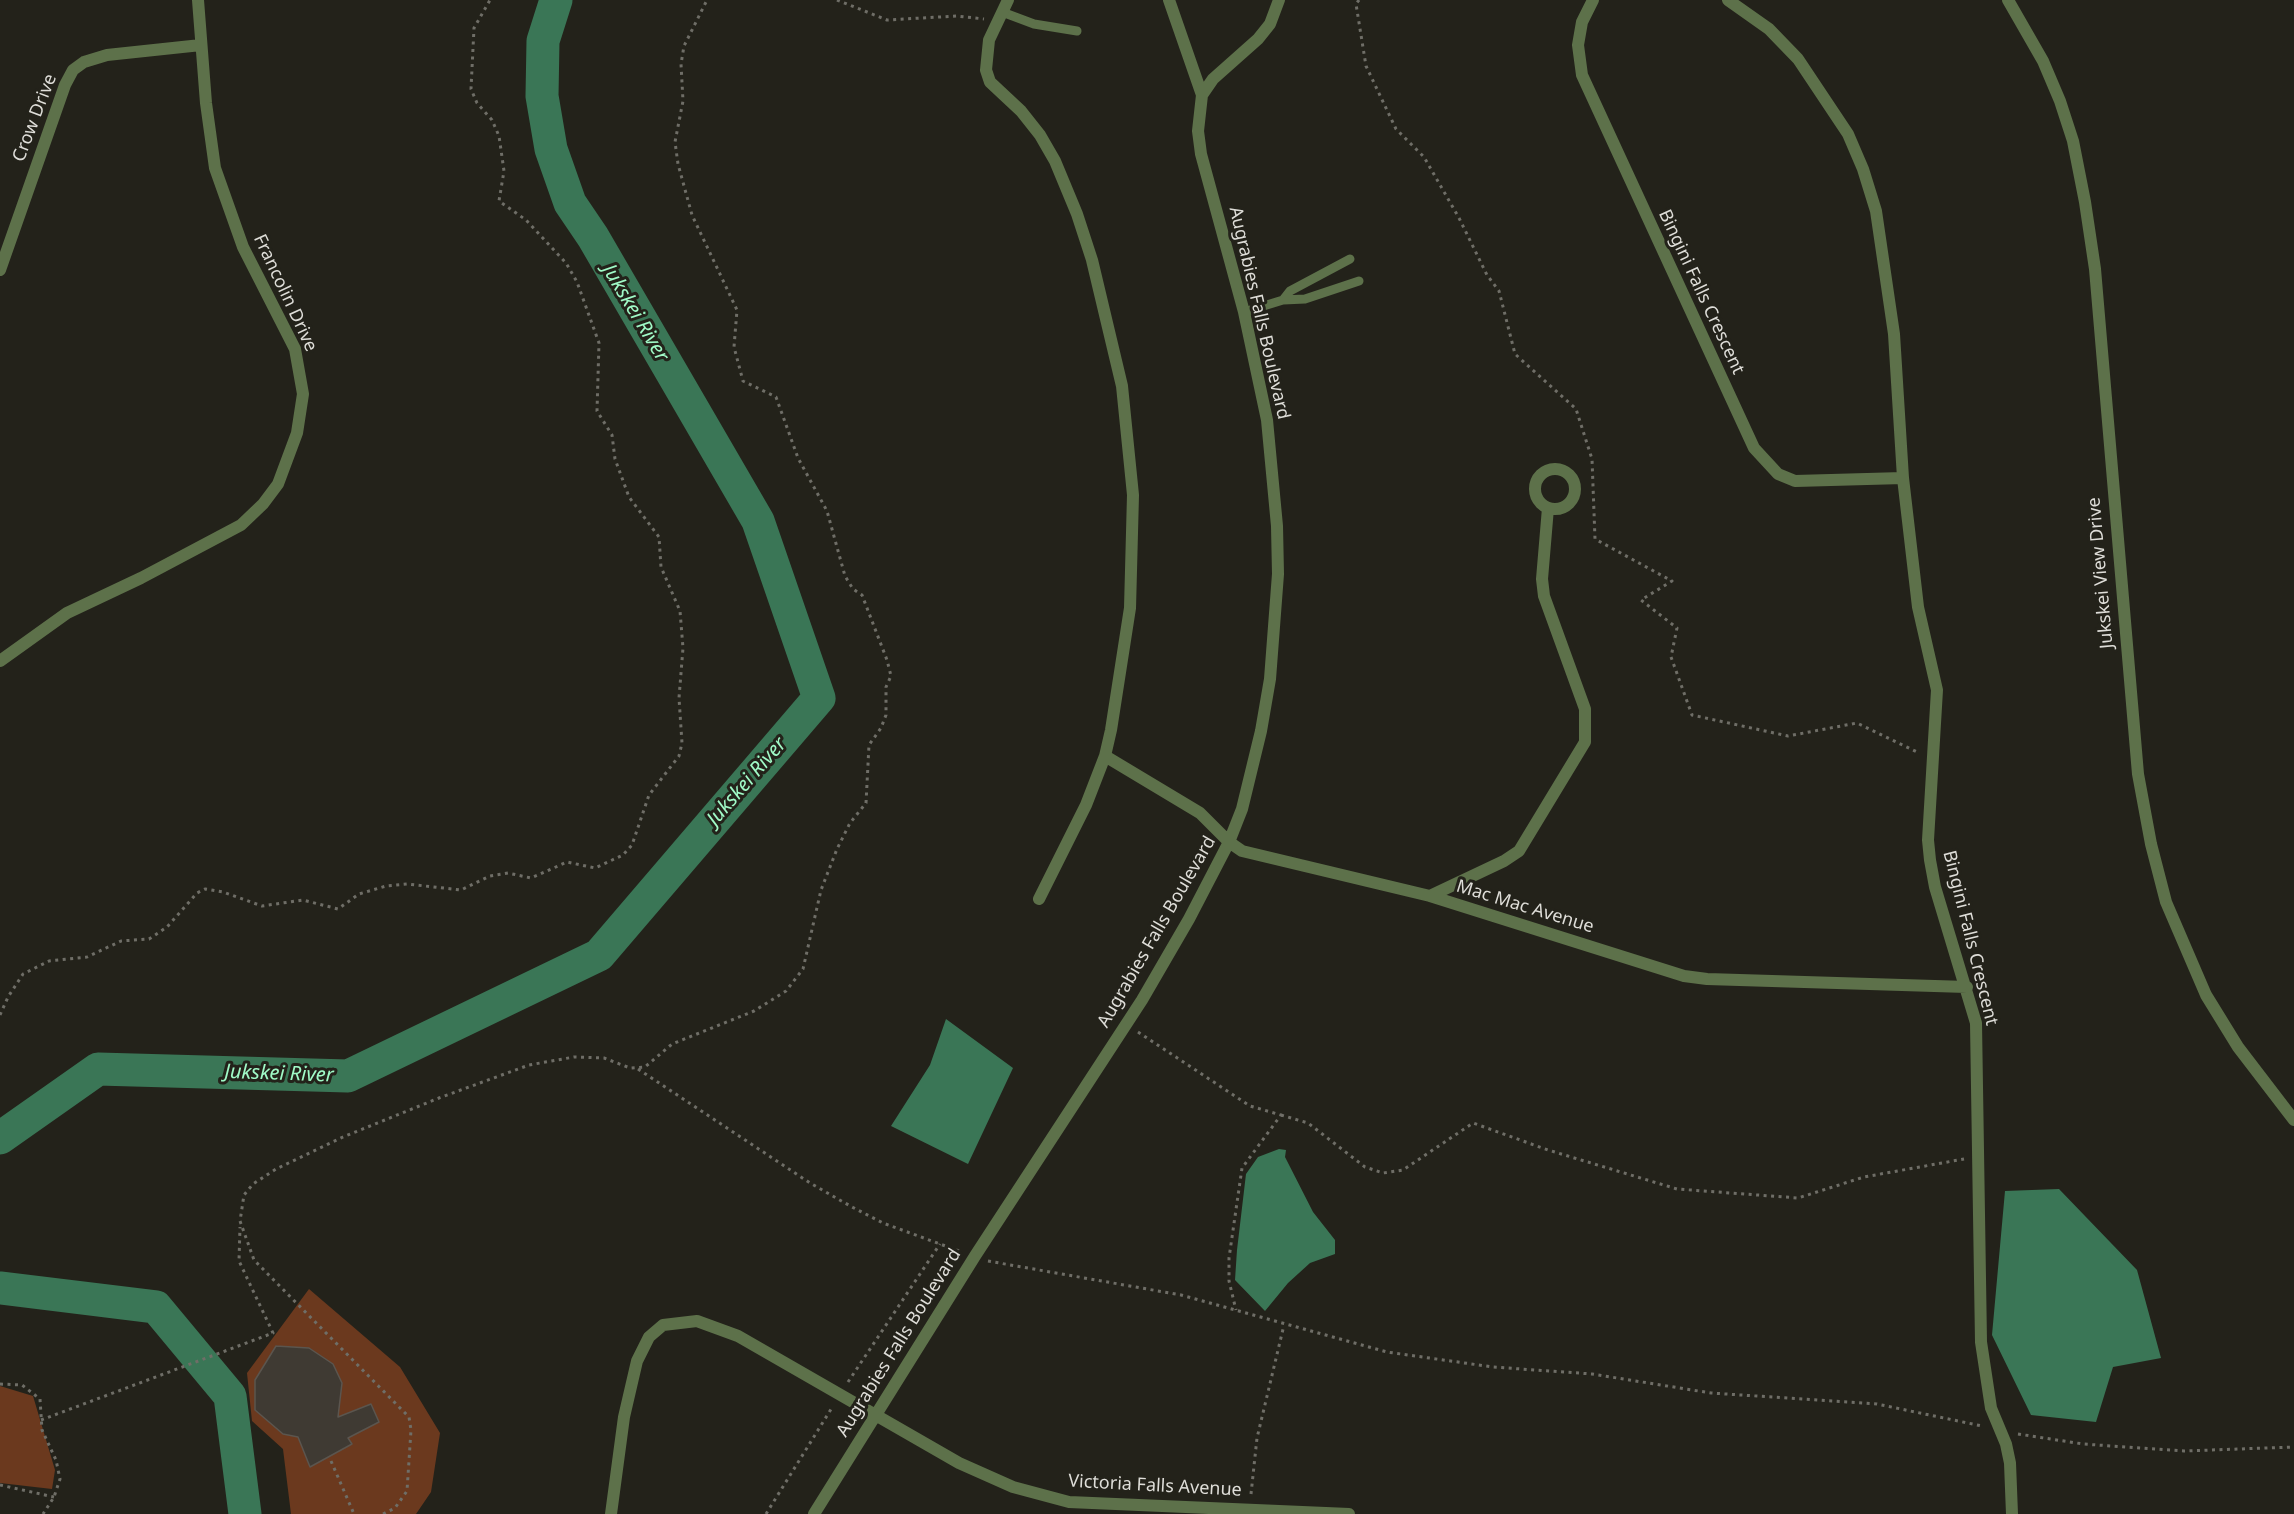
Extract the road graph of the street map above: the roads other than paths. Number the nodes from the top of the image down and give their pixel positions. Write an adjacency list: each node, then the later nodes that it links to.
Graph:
1 (198, 0): 10 (street, Francolin Drive)
2 (1008, 0): 8 (street)
3 (1169, 0): 11 (street)
4 (1279, 0): 11 (street)
5 (1593, 0): 17 (street, Bingini Falls Crescent)
6 (1728, 0): 17 (street, Bingini Falls Crescent)
7 (2008, 0): 25 (street, Jukskei View Drive)
8 (1000, 16): 9 (lane); 20 (street)
9 (1077, 31)
10 (201, 45): 13 (street, Crow Drive); 19 (street, Francolin Drive)
11 (1202, 95): 16 (street, Augrabies Falls Boulevard)
12 (1350, 259): 15 (lane)
13 (0, 270)
14 (1359, 281): 15 (lane)
15 (1283, 300): 16 (lane)
16 (1244, 312): 21 (street, Augrabies Falls Boulevard)
17 (1903, 478): 24 (street, Bingini Falls Crescent)
18 (1548, 508): 22 (street)
19 (0, 661)
20 (1105, 756): 21 (street, Mac Mac Avenue); 23 (street)
21 (1229, 842): 22 (street, Mac Mac Avenue); 26 (street, Augrabies Falls Boulevard)
22 (1430, 896): 24 (street, Mac Mac Avenue)
23 (1039, 899)
24 (1967, 987): 32 (street, Bingini Falls Crescent)
25 (2294, 1120)
26 (876, 1413): 27 (street, Victoria Falls Avenue); 29 (street, Victoria Falls Avenue); 30 (street, Augrabies Falls Boulevard)
27 (1067, 1508): 28 (street, Victoria Falls Avenue)
28 (1227, 1511): 31 (street, Victoria Falls Avenue)
29 (611, 1514)
30 (814, 1514)
31 (1349, 1514)
32 (2012, 1514)

